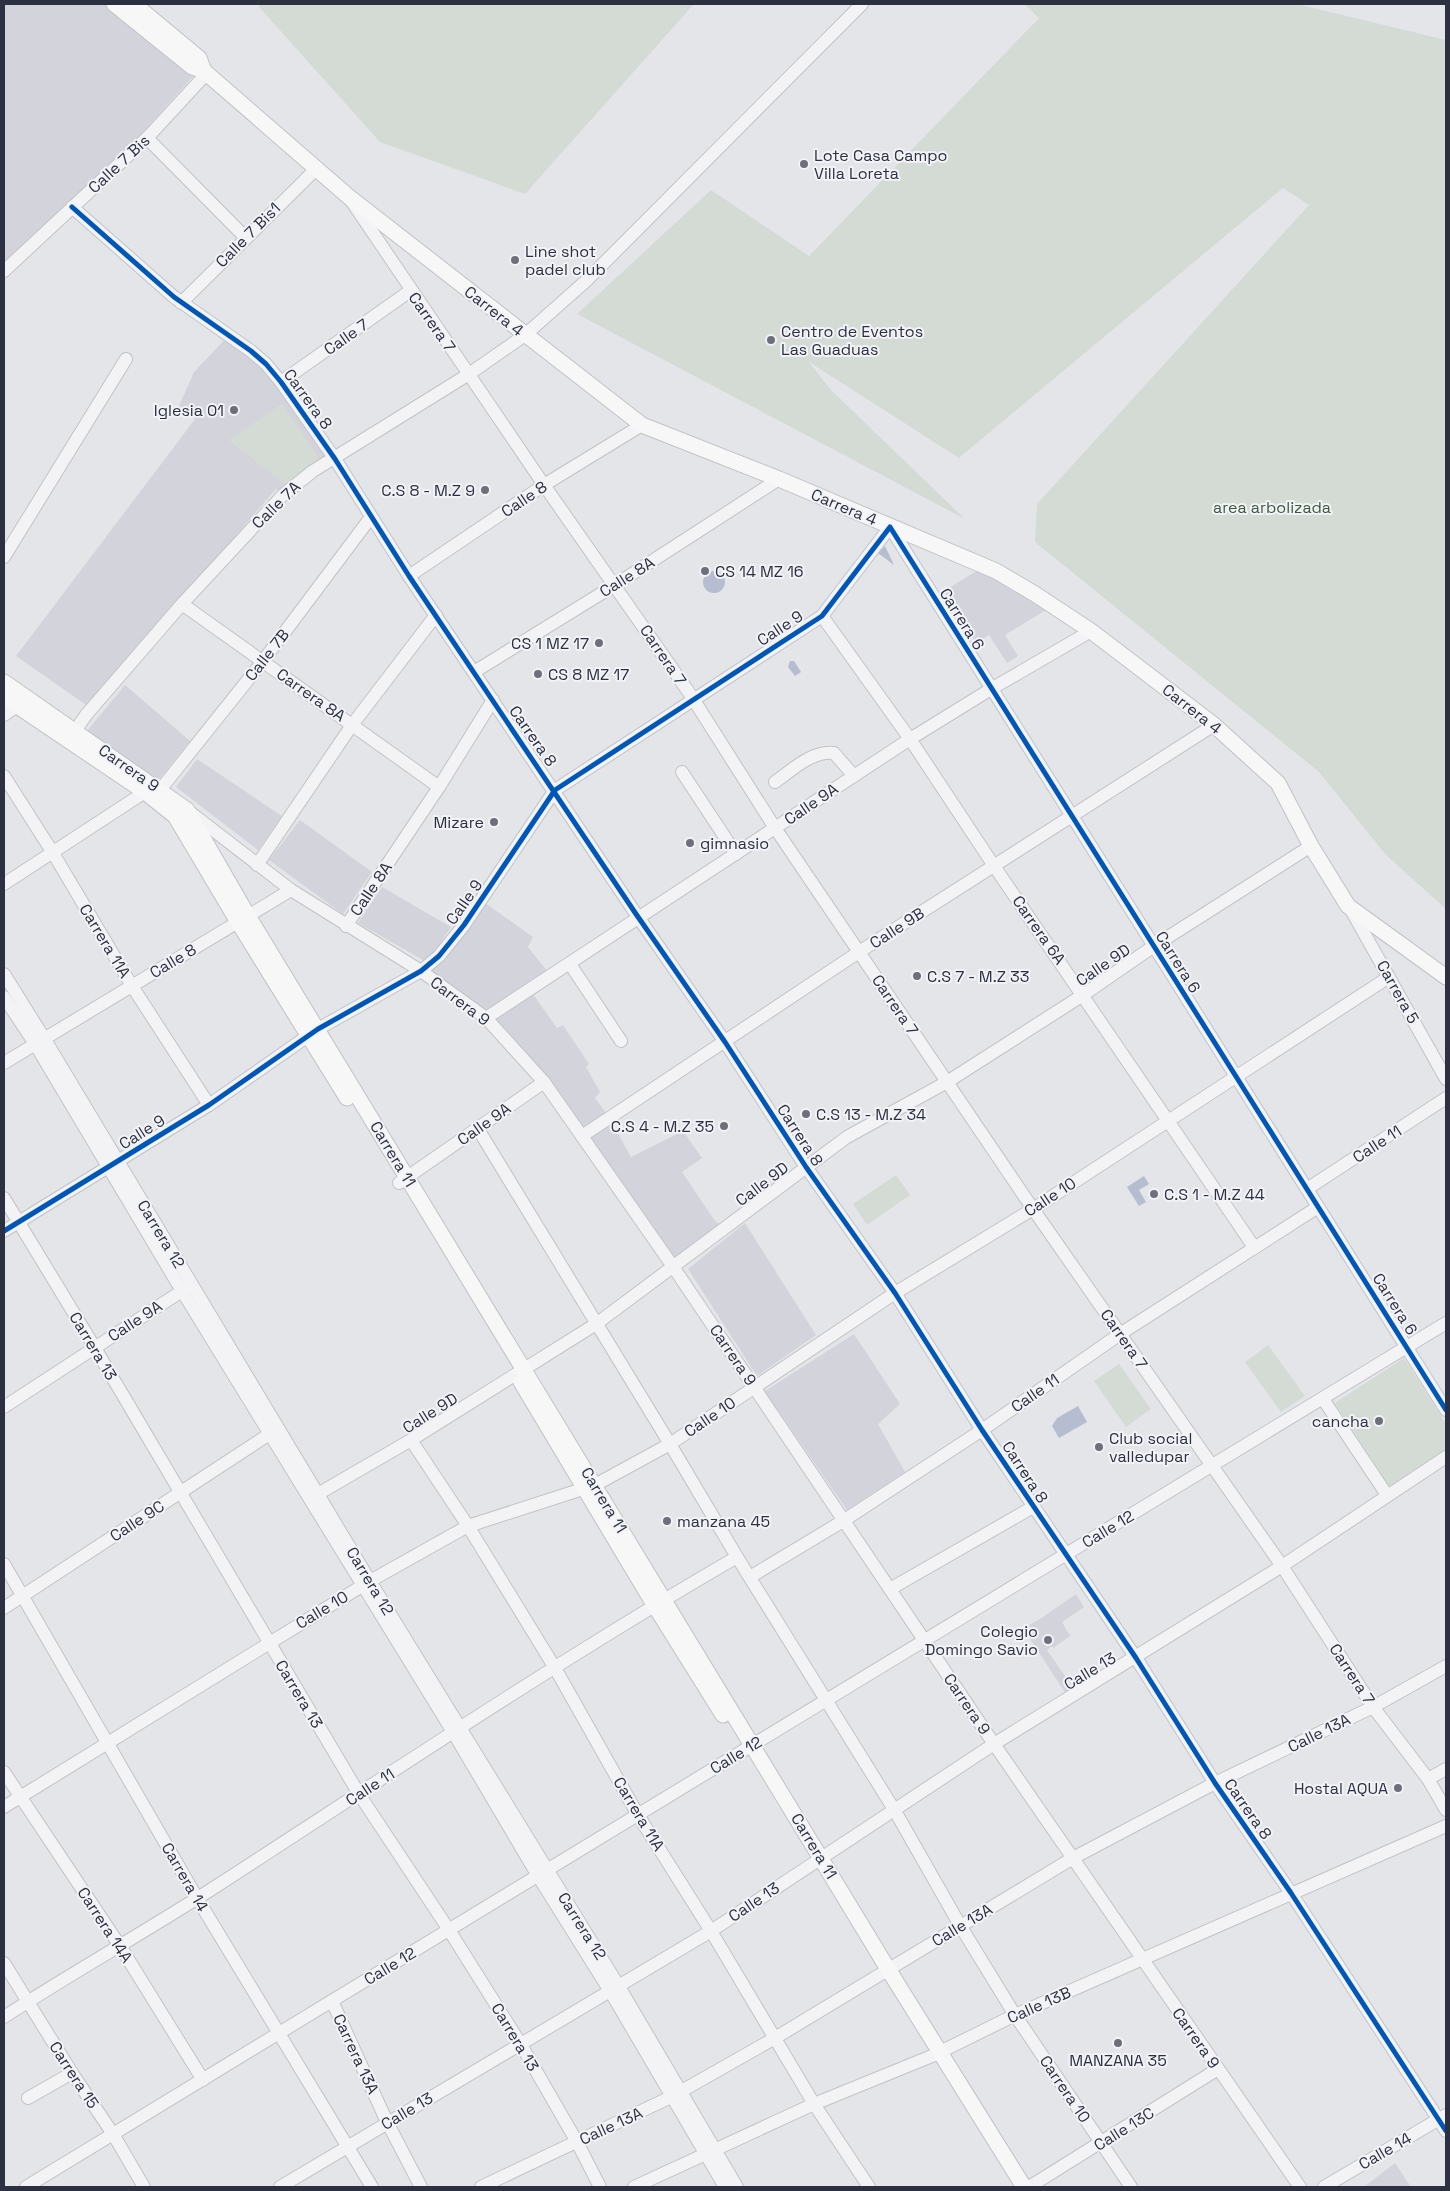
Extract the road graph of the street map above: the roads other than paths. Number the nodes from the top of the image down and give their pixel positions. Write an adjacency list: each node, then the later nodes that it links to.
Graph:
1 (114, 4): 4 (main road, Carrera 4)
2 (134, 4): 4 (main road, Carrera 4)
3 (862, 4): 13 (street, Calle 7A)
4 (205, 72): 5 (street, Calle 7 Bis); 6 (main road, Carrera 4)
5 (147, 138): 8 (street, Calle 7 Bis); 9 (street)
6 (316, 169): 7 (main road, Carrera 4); 9 (street, Calle 7 Bis1)
7 (349, 197): 11 (street, Carrera 7); 13 (main road, Carrera 4)
8 (72, 207): 10 (street, Calle 7 Bis); 12 (street, Carrera 8)
9 (245, 237): 12 (street, Calle 7 Bis1)
10 (4, 271)
11 (410, 291): 15 (street, Carrera 7); 16 (street, Calle 7)
12 (181, 303): 16 (street, Carrera 8)
13 (525, 336): 15 (street, Calle 7A); 17 (main road, Carrera 4)
14 (126, 359): 23 (street)
15 (468, 374): 18 (street, Calle 7A); 20 (street, Carrera 7)
16 (281, 382): 18 (street, Carrera 8)
17 (642, 425): 19 (main road, Carrera 4); 20 (street, Calle 8)
18 (335, 459): 21 (street, Carrera 8); 26 (street, Calle 7A)
19 (778, 479): 22 (main road, Carrera 4); 25 (street, Calle 8A)
20 (544, 485): 24 (street, Calle 8); 25 (street, Carrera 7)
21 (372, 517): 24 (street, Carrera 8); 30 (street, Calle 7B)
22 (890, 527): 28 (street, Calle 9); 29 (main road, Carrera 4); 33 (street, Carrera 6)
23 (4, 557)
24 (409, 576): 27 (street, Carrera 8)
25 (615, 585): 31 (street, Calle 8A); 35 (street, Carrera 7)
26 (182, 604): 30 (street, Carrera 8A); 41 (street, Calle 7A)
27 (436, 615): 31 (street, Carrera 8); 39 (street)
28 (822, 616): 35 (street, Calle 9); 42 (street, Carrera 6A)
29 (1091, 632): 33 (street, Calle 9A); 40 (main road, Carrera 4)
30 (263, 662): 39 (street, Carrera 8A); 49 (street, Calle 7B)
31 (474, 672): 36 (street, Carrera 8)
32 (4, 682): 37 (main road, Carrera 9)
33 (992, 689): 42 (street, Calle 9A); 51 (street, Carrera 6)
34 (4, 697): 37 (main road, Carrera 9)
35 (692, 699): 48 (street, Calle 9); 52 (street, Carrera 7)
36 (493, 700): 47 (street, Calle 8A); 48 (street, Carrera 8)
37 (23, 702): 38 (street); 41 (main road, Carrera 9); 49 (main road, Carrera 9)
38 (4, 715)
39 (352, 725): 47 (street, Carrera 8A); 56 (street)
40 (1214, 725): 51 (street, Calle 9B); 53 (main road, Carrera 4)
41 (75, 731): 49 (main road, Carrera 9)
42 (910, 738): 45 (street, Calle 9A); 57 (street, Carrera 6A)
43 (682, 772): 55 (street)
44 (4, 776): 54 (street, Carrera 11A)
45 (854, 776): 46 (street); 52 (street, Calle 9A)
46 (775, 782)
47 (439, 786): 63 (street, Calle 8A)
48 (555, 790): 61 (street, Carrera 8); 67 (street, Calle 9)
49 (152, 791): 50 (main road, Carrera 9); 54 (street, Calle 7B)
50 (181, 813): 56 (street, Carrera 9); 62 (main road, Carrera 11)
51 (1072, 816): 57 (street, Calle 9B); 64 (street, Carrera 6)
52 (775, 828): 55 (street, Calle 9A); 65 (street, Carrera 7)
53 (1311, 846): 60 (main road, Carrera 4); 64 (street, Calle 9D)
54 (53, 853): 58 (street, Calle 7B); 71 (street, Carrera 11A)
55 (736, 854): 61 (street, Calle 9A)
56 (257, 865): 59 (street, Carrera 9)
57 (994, 866): 65 (street, Calle 9B); 72 (street, Carrera 6A)
58 (4, 884)
59 (291, 890): 62 (street, Calle 8); 63 (street, Carrera 9)
60 (1348, 906): 69 (street, Carrera 5); 70 (main road, Carrera 4)
61 (639, 918): 66 (street, Calle 9A); 78 (street, Carrera 8)
62 (243, 919): 71 (street, Calle 8); 75 (main road, Carrera 11)
63 (346, 926): 67 (street, Carrera 9)
64 (1154, 946): 72 (street, Calle 9D); 80 (street, Carrera 6)
65 (859, 952): 78 (street, Calle 9B); 83 (street, Carrera 7)
66 (570, 964): 74 (street, Calle 9A); 77 (street)
67 (421, 971): 74 (street, Carrera 9); 75 (street, Calle 9)
68 (4, 974): 76 (street, Carrera 12)
69 (1389, 977): 80 (street, Calle 10); 81 (street, Carrera 5)
70 (1446, 977)
71 (132, 986): 76 (street, Calle 8); 85 (street, Carrera 11A)
72 (1082, 995): 83 (street, Calle 9D); 86 (street, Carrera 6A)
73 (4, 997): 76 (street, Carrera 12)
74 (486, 1018): 82 (street, Carrera 9)
75 (314, 1032): 85 (street, Calle 9); 91 (main road, Carrera 11)
76 (40, 1041): 79 (street, Calle 8); 89 (street, Carrera 12)
77 (621, 1041)
78 (725, 1042): 88 (street, Calle 9B); 90 (street, Carrera 8)
79 (4, 1063)
80 (1236, 1076): 86 (street, Calle 10); 92 (street, Carrera 6)
81 (1446, 1078)
82 (544, 1082): 87 (street, Calle 9A); 88 (street, Carrera 9)
83 (947, 1082): 90 (street, Calle 9D); 95 (street, Carrera 7)
84 (1446, 1098): 92 (street, Calle 11)
85 (209, 1105): 89 (street, Calle 9)
86 (1168, 1121): 95 (street, Calle 10); 98 (street, Carrera 6A)
87 (478, 1129): 91 (street, Calle 9A); 103 (street)
88 (582, 1136): 99 (street, Carrera 9)
89 (113, 1164): 96 (street, Calle 9); 100 (street, Carrera 12)
90 (806, 1167): 99 (street, Calle 9D); 101 (street, Carrera 8)
91 (403, 1180): 107 (main road, Carrera 11)
92 (1307, 1189): 94 (street, Carrera 6)
93 (4, 1198): 96 (street, Carrera 13)
94 (1318, 1207): 98 (street, Calle 11); 105 (street, Carrera 6)
95 (1033, 1209): 101 (street, Calle 10); 104 (street, Carrera 7)
96 (18, 1222): 97 (street, Calle 9); 106 (street, Carrera 13)
97 (4, 1231)
98 (1254, 1247): 104 (street, Calle 11)
99 (674, 1268): 103 (street, Calle 9D); 108 (street, Carrera 9)
100 (187, 1288): 106 (street, Calle 9A); 113 (street, Carrera 12); 121 (street, Carrera 12)
101 (895, 1293): 108 (street, Calle 10); 112 (street, Carrera 8)
102 (1446, 1323): 105 (street, Calle 12)
103 (596, 1324): 107 (street, Calle 9D); 115 (street)
104 (1120, 1334): 112 (street, Calle 11); 117 (street, Carrera 7)
105 (1407, 1347): 109 (street, Calle 12); 111 (street, Carrera 6)
106 (95, 1348): 110 (street, Calle 9A); 119 (street, Carrera 13)
107 (520, 1370): 114 (street, Calle 9D); 118 (main road, Carrera 11)
108 (754, 1387): 115 (street, Calle 10); 123 (street, Carrera 9)
109 (1323, 1399): 117 (street, Calle 12); 120 (street)
110 (4, 1407)
111 (1446, 1410)
112 (982, 1430): 122 (street, Carrera 8); 123 (street, Calle 11)
113 (271, 1433): 119 (street, Calle 9C); 121 (street, Carrera 12)
114 (411, 1440): 121 (street, Calle 9D); 124 (street, Carrera 11A)
115 (670, 1444): 118 (street, Calle 10); 126 (street)
116 (1446, 1457): 120 (street, Calle 13)
117 (1212, 1466): 125 (street, Calle 12); 128 (street, Carrera 7)
118 (589, 1486): 124 (street, Calle 10); 133 (main road, Carrera 11)
119 (180, 1493): 132 (street, Calle 9C); 135 (street, Carrera 13)
120 (1387, 1495): 128 (street, Calle 13)
121 (313, 1497): 130 (street, Carrera 12)
122 (1033, 1507): 125 (street, Carrera 8); 131 (street)
123 (843, 1521): 129 (street, Calle 11); 131 (street, Carrera 9)
124 (468, 1526): 130 (street, Calle 10); 139 (street, Carrera 11A)
125 (1065, 1555): 136 (street, Calle 12); 137 (street, Carrera 8)
126 (737, 1557): 129 (street); 133 (street, Calle 11)
127 (4, 1564): 132 (street, Carrera 14)
128 (1282, 1566): 137 (street, Calle 13); 141 (street, Carrera 7)
129 (750, 1577): 140 (street)
130 (366, 1583): 135 (street, Calle 10); 142 (street, Carrera 12)
131 (890, 1589): 136 (street, Carrera 9)
132 (22, 1596): 134 (street, Calle 9C); 143 (street, Carrera 14)
133 (660, 1602): 139 (street, Calle 11); 145 (main road, Carrera 11)
134 (4, 1608)
135 (268, 1642): 143 (street, Calle 10); 150 (street, Carrera 13)
136 (925, 1642): 140 (street, Calle 12); 144 (street, Carrera 9)
137 (1136, 1658): 144 (street, Calle 13); 149 (street, Carrera 8)
138 (1446, 1666): 141 (street, Calle 13A)
139 (555, 1668): 142 (street, Calle 11); 155 (street, Carrera 11A)
140 (827, 1700): 145 (street, Calle 12); 154 (street)
141 (1373, 1707): 148 (street, Carrera 7); 149 (street, Calle 13A)
142 (457, 1730): 150 (street, Calle 11); 159 (street, Carrera 12)
143 (106, 1743): 151 (street, Calle 10); 161 (street, Carrera 14)
144 (994, 1744): 154 (street, Calle 13); 157 (street, Carrera 9)
145 (749, 1748): 155 (street, Calle 12); 158 (main road, Carrera 11)
146 (1446, 1769): 148 (street)
147 (4, 1772): 151 (street, Carrera 14A)
148 (1428, 1780): 153 (street, Carrera 7)
149 (1215, 1784): 157 (street, Calle 13A); 160 (street, Carrera 8)
150 (359, 1794): 161 (street, Calle 11); 163 (street, Carrera 13)
151 (20, 1797): 152 (street, Calle 10); 165 (street, Carrera 14A)
152 (4, 1807)
153 (1446, 1810)
154 (895, 1811): 158 (street, Calle 13); 162 (street)
155 (638, 1815): 159 (street, Calle 12); 164 (street, Carrera 11A)
156 (1446, 1826): 160 (street, Calle 13B)
157 (1073, 1858): 162 (street, Calle 13A); 166 (street, Carrera 9)
158 (817, 1860): 164 (street, Calle 13); 168 (main road, Carrera 11)
159 (543, 1873): 163 (street, Calle 12); 169 (street, Carrera 12)
160 (1291, 1893): 166 (street, Calle 13B); 184 (street, Carrera 8)
161 (197, 1898): 165 (street, Calle 11); 174 (street, Carrera 14)
162 (960, 1927): 168 (street, Calle 13A); 172 (street)
163 (449, 1930): 171 (street, Calle 12); 176 (street, Carrera 13)
164 (711, 1931): 169 (street, Calle 13); 175 (street, Carrera 11A)
165 (120, 1946): 170 (street, Calle 11); 180 (street, Carrera 14A)
166 (1144, 1960): 172 (street, Calle 13B); 178 (street, Carrera 9)
167 (4, 1963): 170 (street, Carrera 15)
168 (884, 1971): 175 (street, Calle 13A); 177 (main road, Carrera 11)
169 (614, 1988): 176 (street, Calle 13); 181 (street, Carrera 12)
170 (28, 2001): 173 (street, Calle 11); 179 (street, Carrera 15)
171 (332, 2001): 174 (street, Calle 12); 185 (street, Carrera 13A)
172 (1015, 2015): 177 (street, Calle 13B); 189 (street, Carrera 10)
173 (4, 2017)
174 (278, 2034): 180 (street, Calle 12); 190 (street, Carrera 14)
175 (776, 2038): 181 (street, Calle 13A); 183 (street, Carrera 11A)
176 (520, 2043): 185 (street, Calle 13); 188 (street, Carrera 13)
177 (936, 2054): 183 (street, Calle 13B); 203 (main road, Carrera 11); 204 (main road, Carrera 11)
178 (1218, 2070): 189 (street, Calle 13C); 207 (street, Carrera 9)
179 (72, 2073): 182 (street); 187 (street, Carrera 15)
180 (203, 2080): 187 (street, Calle 12)
181 (676, 2094): 188 (street, Calle 13A); 191 (street, Carrera 12)
182 (28, 2098)
183 (814, 2104): 191 (street, Calle 13B); 202 (street, Carrera 11A)
184 (1442, 2118): 186 (street, Carrera 8); 208 (street, Calle 14)
185 (387, 2122): 190 (street, Calle 13); 196 (street, Carrera 13A)
186 (1446, 2131)
187 (114, 2134): 192 (street, Calle 12); 193 (street, Carrera 15)
188 (577, 2142): 197 (street, Calle 13A); 198 (street, Carrera 13)
189 (1101, 2144): 205 (street, Calle 13C); 206 (street, Carrera 10)
190 (349, 2147): 194 (street, Calle 13); 195 (street, Carrera 14)
191 (710, 2152): 199 (street, Calle 13B); 200 (street, Carrera 12); 201 (street, Carrera 12)
192 (26, 2187)
193 (144, 2187)
194 (280, 2187)
195 (372, 2187)
196 (421, 2187)
197 (481, 2187)
198 (600, 2187)
199 (634, 2187)
200 (724, 2187)
201 (737, 2187)
202 (869, 2187)
203 (1012, 2187)
204 (1024, 2187)
205 (1029, 2187)
206 (1131, 2187)
207 (1300, 2187)
208 (1324, 2187)

